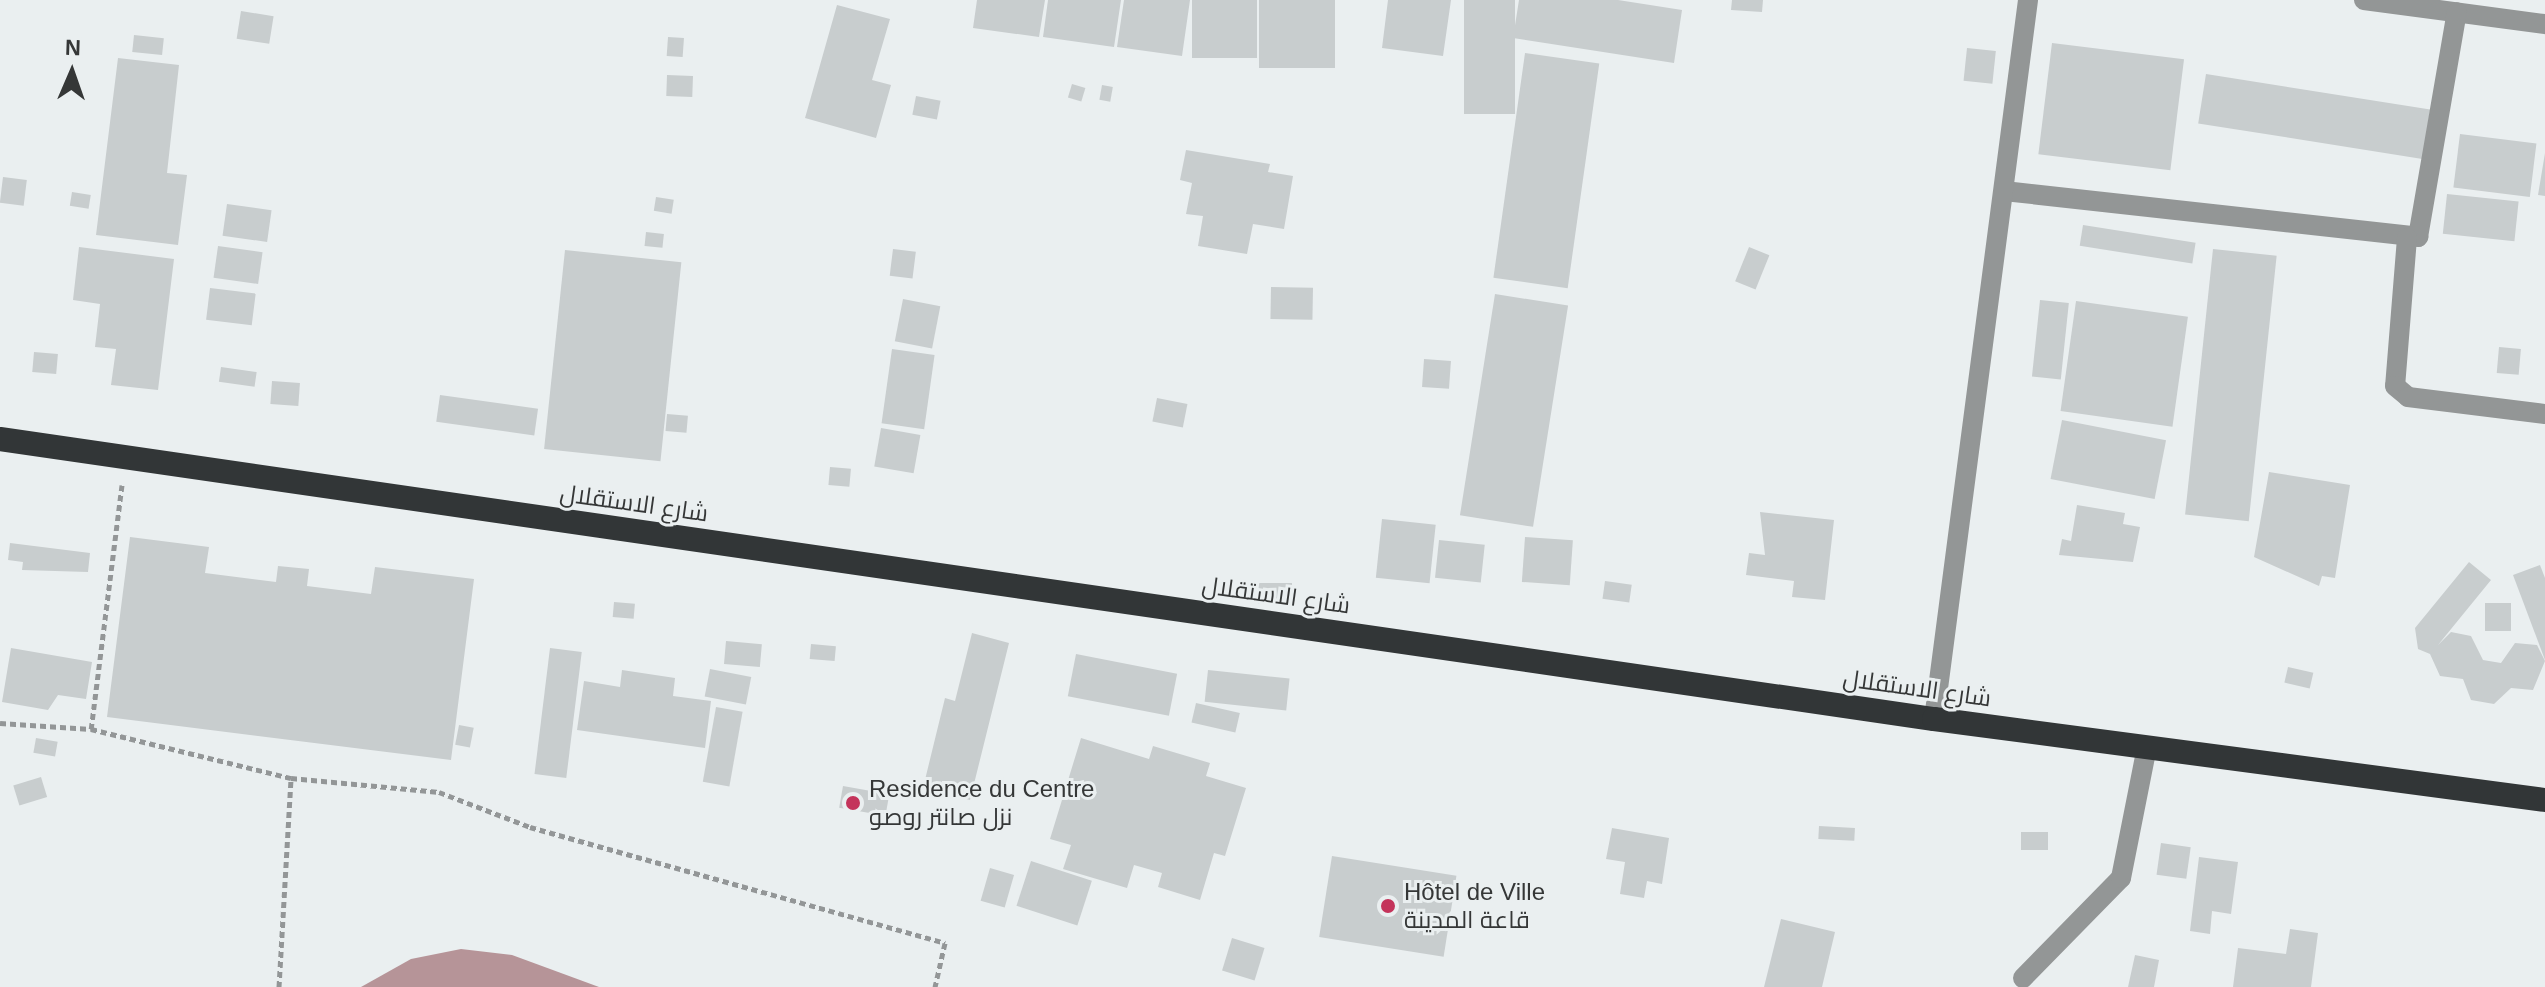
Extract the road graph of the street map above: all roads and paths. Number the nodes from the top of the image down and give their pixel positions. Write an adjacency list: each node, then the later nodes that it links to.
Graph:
1 (2028, 0): 5 (street)
2 (2364, 0): 3 (street)
3 (2457, 12): 4 (street); 6 (street)
4 (2545, 24)
5 (2004, 191): 6 (street); 10 (street)
6 (2407, 238): 7 (street)
7 (2545, 414)
8 (0, 439): 9 (highway, شارع الاستقلال)
9 (124, 459): 10 (highway, شارع الاستقلال); 12 (path)
10 (1934, 719): 13 (highway, شارع الاستقلال)
11 (0, 723): 12 (path)
12 (91, 729): 14 (path)
13 (2147, 747): 15 (highway, شارع الاستقلال); 16 (street)
14 (291, 778): 17 (path); 18 (path)
15 (2545, 800)
16 (2023, 978)
17 (279, 987)
18 (935, 987)

